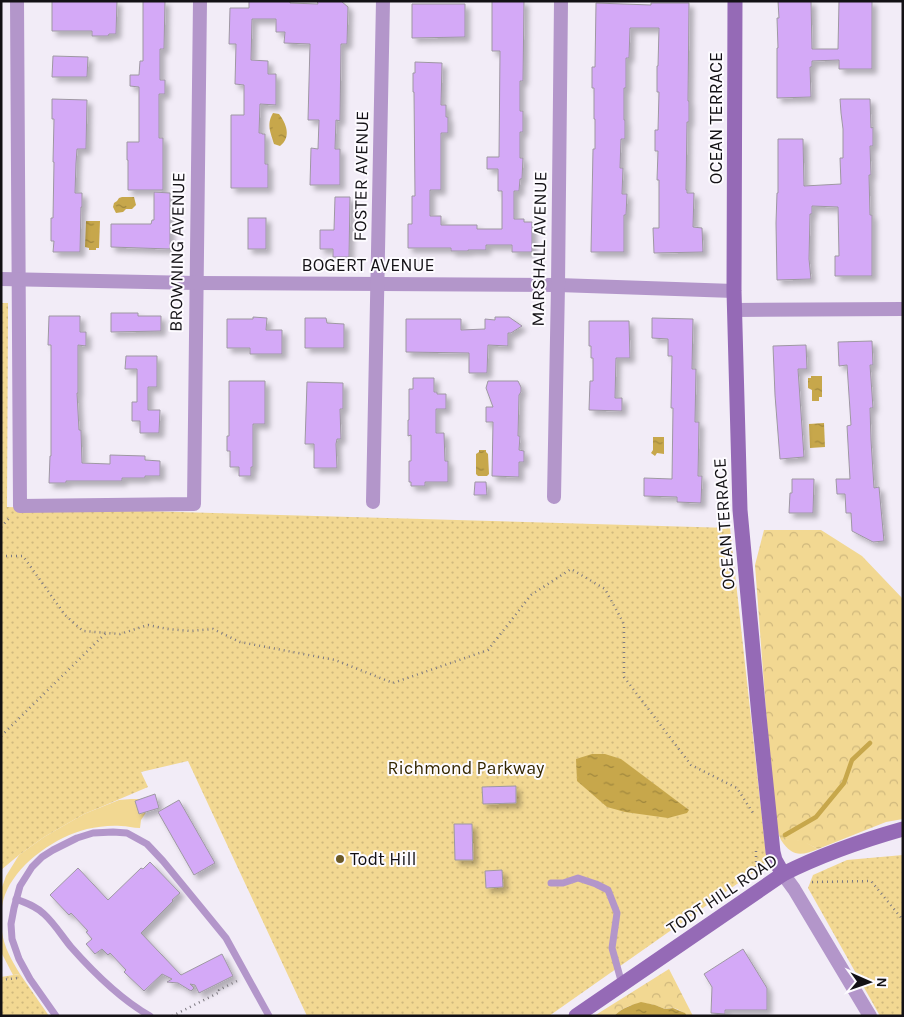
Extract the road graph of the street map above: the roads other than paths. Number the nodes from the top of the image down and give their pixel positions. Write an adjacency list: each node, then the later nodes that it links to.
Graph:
1 (17, 1): 7 (street)
2 (200, 1): 8 (street, BROWNING AVENUE)
3 (383, 1): 9 (street, FOSTER AVENUE)
4 (561, 1): 10 (street, MARSHALL AVENUE)
5 (735, 1): 11 (street, OCEAN TERRACE)
6 (1, 279): 7 (street, BOGERT AVENUE)
7 (19, 279): 8 (street, BOGERT AVENUE); 8 (street, BROWNING AVENUE)
8 (196, 284): 9 (street, BOGERT AVENUE)
9 (378, 284): 10 (street, BOGERT AVENUE); 15 (street, FOSTER AVENUE)
10 (558, 285): 11 (street, BOGERT AVENUE); 14 (street, MARSHALL AVENUE)
11 (734, 291): 13 (street, OCEAN TERRACE)
12 (903, 309): 13 (street)
13 (734, 310): 17 (street, OCEAN TERRACE)
14 (554, 497)
15 (373, 502)
16 (903, 829): 17 (street, TODT HILL ROAD)
17 (783, 874): 20 (street, TODT HILL ROAD); 25 (street, OCEAN TERRACE)
18 (551, 883): 20 (lane)
19 (16, 899): 21 (lane); 22 (lane); 23 (lane)
20 (622, 984): 24 (street, TODT HILL ROAD)
21 (56, 1016)
22 (150, 1016)
23 (269, 1016)
24 (576, 1016)
25 (870, 1016)

